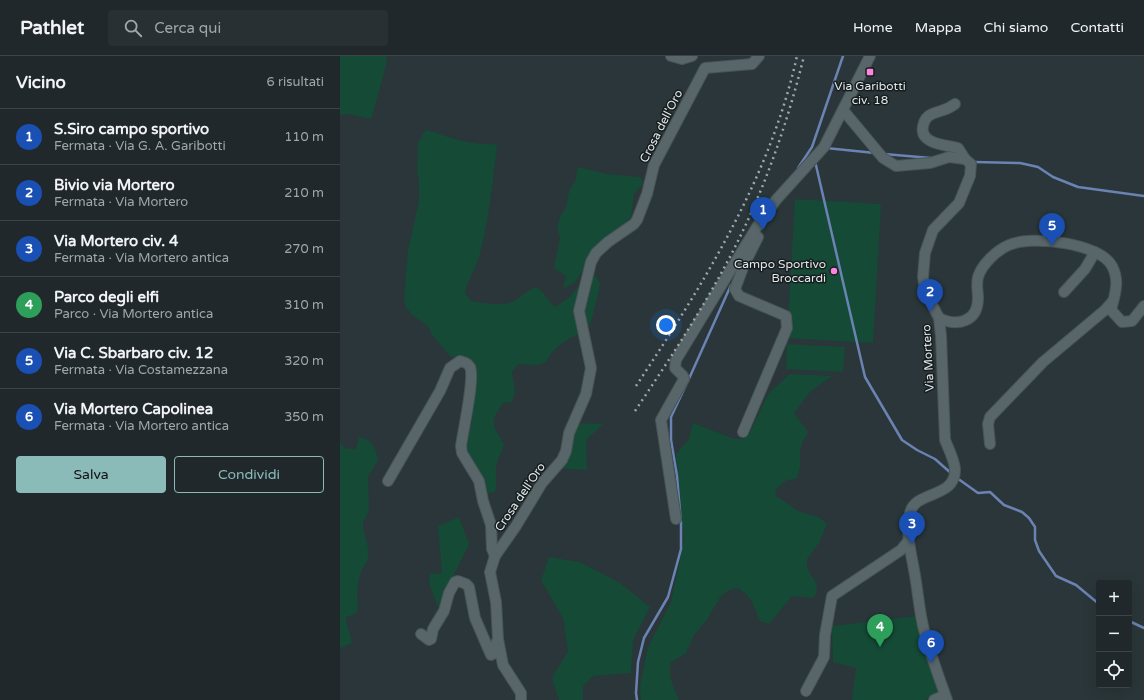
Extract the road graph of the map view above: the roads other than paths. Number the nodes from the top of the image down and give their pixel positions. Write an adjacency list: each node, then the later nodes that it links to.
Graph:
1 (671, 56): 2 (street)
2 (692, 56)
3 (759, 56): 19 (street, Crosa dell'Oro)
4 (870, 56): 6 (street)
5 (955, 104): 7 (street)
6 (843, 110): 7 (street); 8 (street)
7 (965, 159): 13 (street, Via Mortero)
8 (758, 225): 14 (street); 17 (street)
9 (1095, 252): 10 (street); 11 (street); 13 (street)
10 (1064, 292)
11 (1113, 301): 12 (street); 15 (street)
12 (1144, 306)
13 (939, 318): 18 (street, Via Mortero)
14 (743, 432)
15 (990, 444)
16 (388, 481): 19 (street)
17 (676, 519)
18 (909, 540): 22 (street); 23 (street)
19 (495, 556): 21 (street, Crosa dell'Oro)
20 (421, 634): 21 (street)
21 (498, 639): 24 (street, Crosa dell'Oro)
22 (806, 691)
23 (946, 698): 25 (street)
24 (521, 700)
25 (934, 700)

